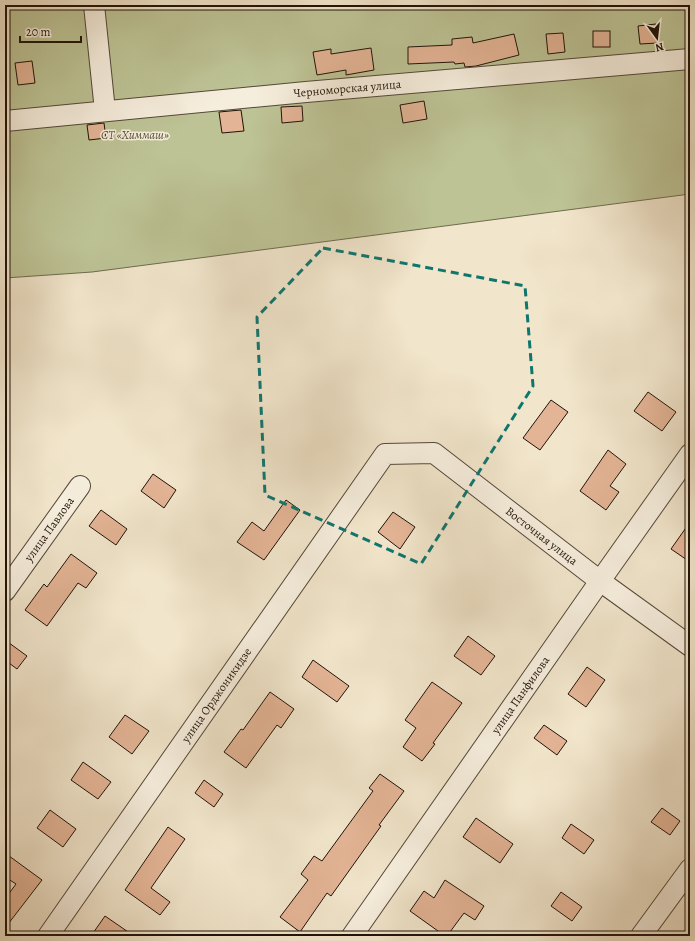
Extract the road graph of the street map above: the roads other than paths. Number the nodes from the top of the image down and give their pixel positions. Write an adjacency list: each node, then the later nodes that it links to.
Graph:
1 (94, 5): 3 (street)
2 (690, 59): 3 (street, Черноморская улица)
3 (105, 111): 4 (street, Черноморская улица)
4 (5, 120)
5 (385, 454): 8 (street, Восточная улица); 12 (street, улица Орджоникидзе)
6 (690, 454): 8 (street, улица Панфилова)
7 (80, 486): 9 (street, улица Павлова)
8 (600, 581): 10 (street, Восточная улица); 13 (street, улица Панфилова)
9 (5, 591)
10 (690, 646)
11 (690, 869): 14 (street)
12 (48, 936)
13 (352, 936)
14 (641, 936)

